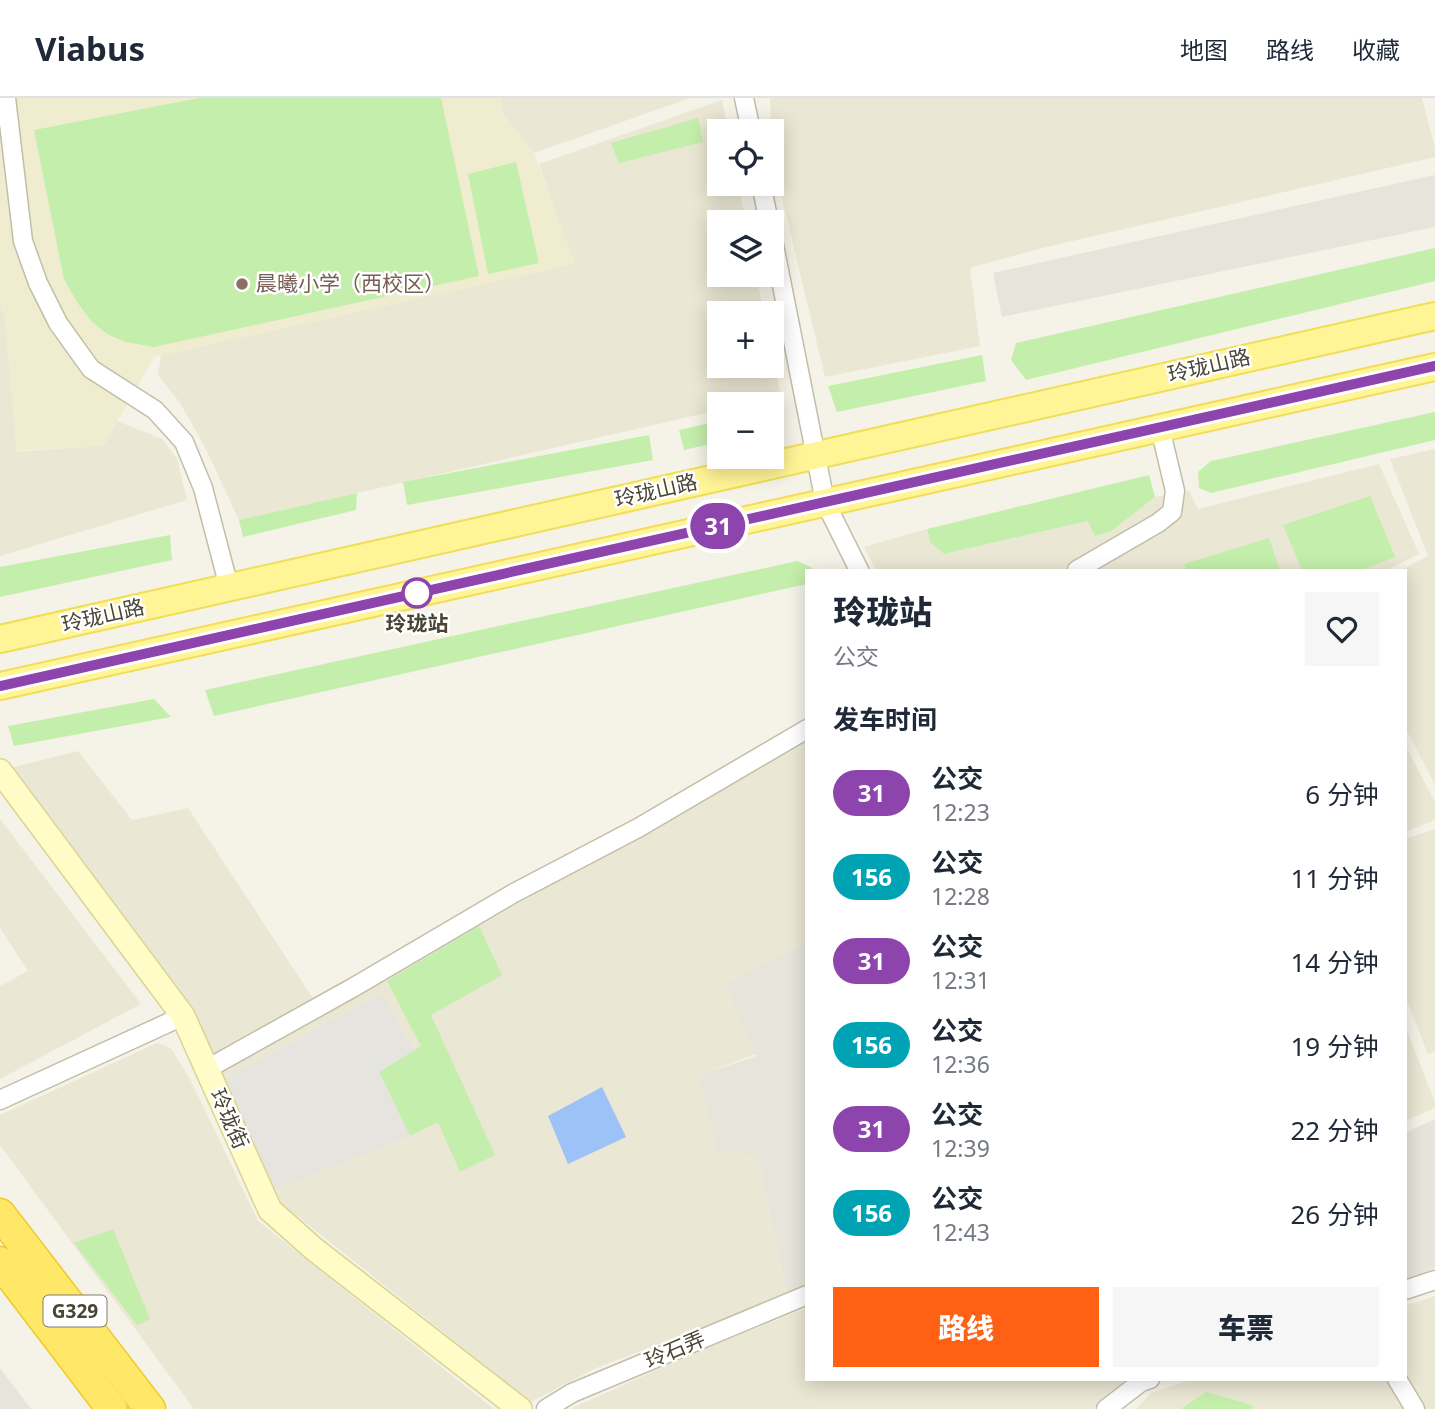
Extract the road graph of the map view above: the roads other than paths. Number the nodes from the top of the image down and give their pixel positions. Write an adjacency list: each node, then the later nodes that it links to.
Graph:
1 (6, 98): 12 (street)
2 (744, 98): 3 (street)
3 (748, 119)
4 (782, 287): 8 (street)
5 (1435, 316): 8 (main road, 玲珑山路)
6 (1435, 366): 7 (main road)
7 (1160, 428): 9 (main road); 11 (street)
8 (816, 455): 9 (street); 12 (main road, 玲珑山路)
9 (825, 502): 10 (street); 14 (main road)
10 (858, 569)
11 (1079, 569)
12 (229, 587): 13 (main road, 玲珑山路)
13 (0, 639)
14 (0, 686)
15 (805, 730): 18 (street)
16 (0, 771): 17 (street, 玲珑街)
17 (183, 1016): 18 (street, 玲珑街); 19 (street)
18 (207, 1069): 29 (street, 玲珑街)
19 (0, 1100)
20 (0, 1213): 28 (highway, G329)
21 (0, 1262): 27 (highway, G329)
22 (1435, 1280): 23 (street)
23 (1407, 1289)
24 (805, 1296): 30 (street, 玲石弄)
25 (1144, 1381): 31 (street)
26 (1398, 1381): 32 (street)
27 (112, 1409)
28 (150, 1409)
29 (520, 1409)
30 (546, 1409)
31 (1106, 1409)
32 (1415, 1409)

